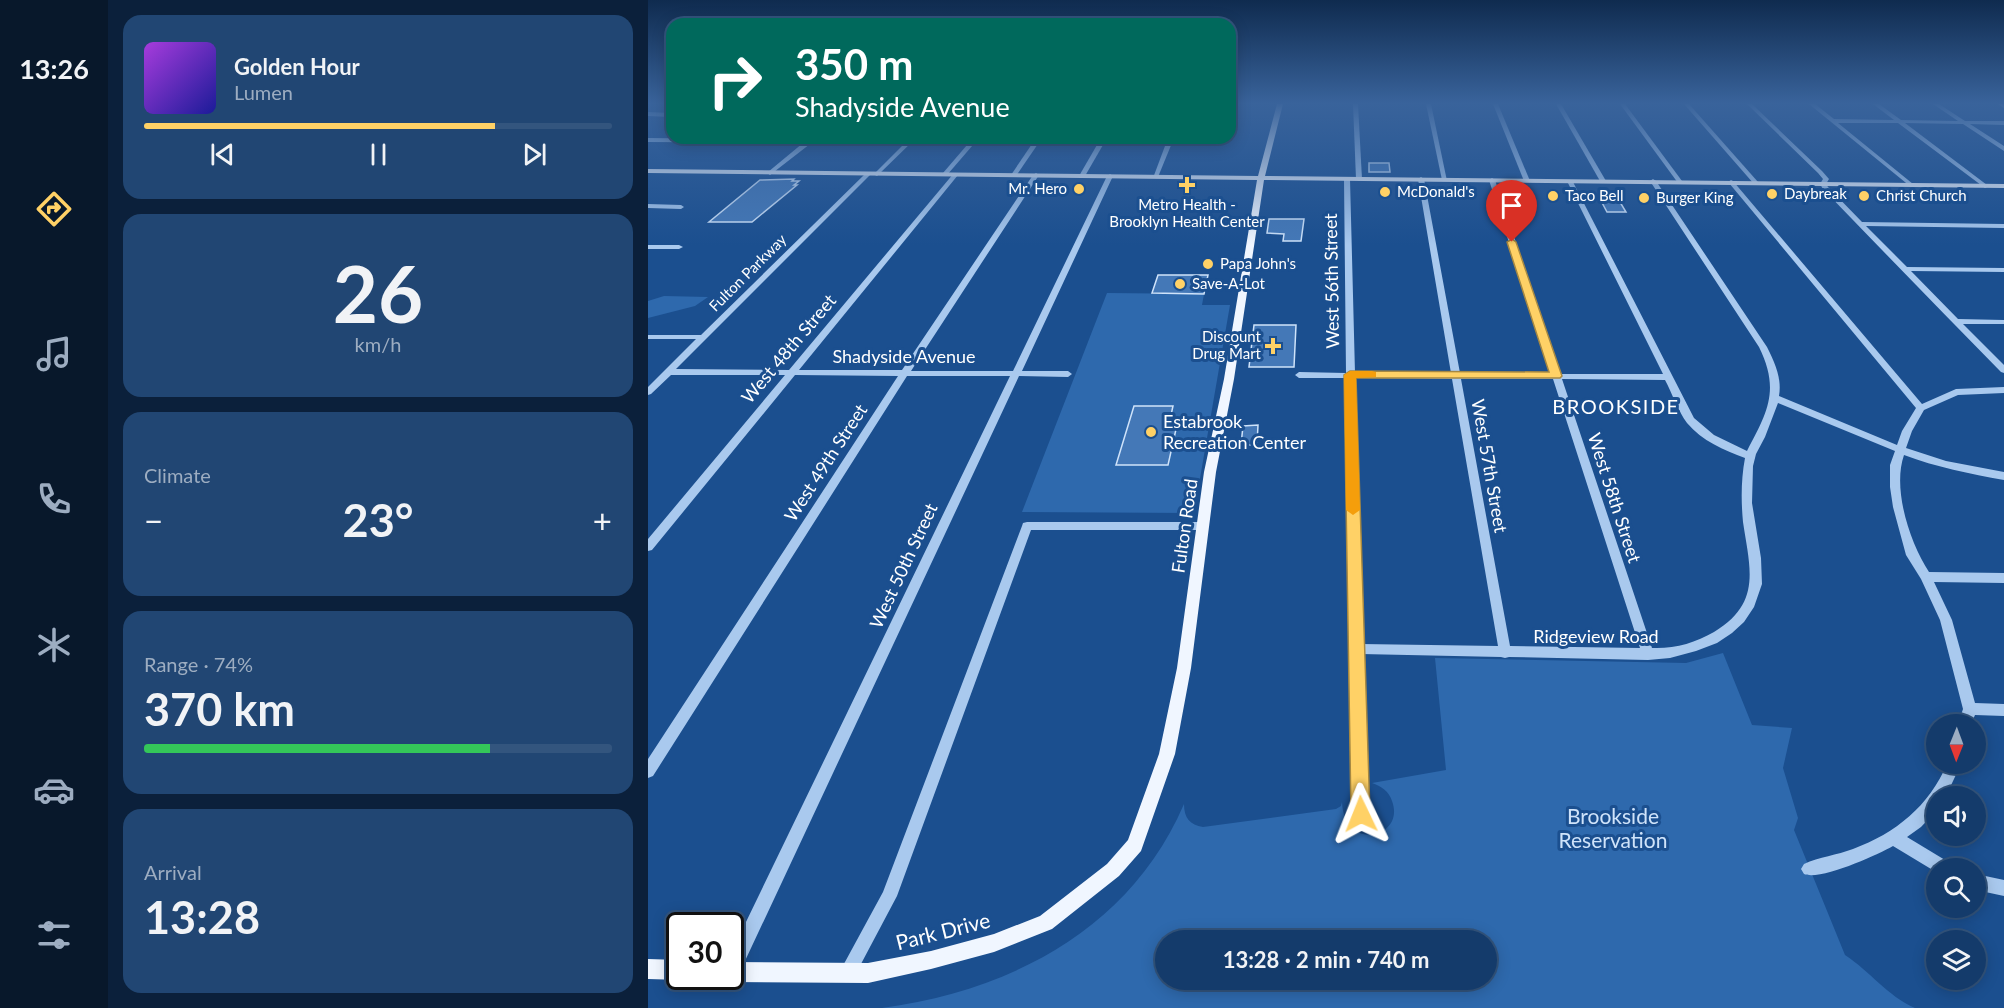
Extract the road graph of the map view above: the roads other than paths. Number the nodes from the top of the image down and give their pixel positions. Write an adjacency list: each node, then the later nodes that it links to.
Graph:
1 (797, 151): 18 (street)
2 (900, 151): 20 (street)
3 (965, 151): 21 (street)
4 (1031, 151): 23 (street)
5 (1096, 151): 25 (street)
6 (1166, 151): 27 (street)
7 (1265, 151): 28 (main road, Fulton Road)
8 (1358, 151): 30 (street)
9 (1439, 151): 32 (street)
10 (1515, 151): 34 (street)
11 (1585, 151): 36 (street)
12 (1657, 151): 38 (street)
13 (1728, 151): 40 (street)
14 (1799, 151): 41 (street)
15 (1870, 151): 42 (street)
16 (1939, 151): 43 (street)
17 (648, 171): 18 (main road)
18 (770, 173): 19 (main road)
19 (868, 174): 20 (main road); 56 (street, Fulton Parkway)
20 (877, 174): 21 (main road)
21 (945, 174): 22 (main road)
22 (956, 174): 23 (main road); 59 (street, West 48th Street)
23 (1014, 175): 24 (main road)
24 (1036, 175): 25 (main road); 60 (street, West 49th Street)
25 (1082, 176): 26 (main road)
26 (1110, 176): 27 (main road); 61 (street, West 50th Street)
27 (1155, 177): 28 (main road)
28 (1261, 177): 29 (main road); 75 (main road, Fulton Road)
29 (1347, 179): 30 (main road); 64 (street, West 56th Street)
30 (1359, 179): 31 (main road)
31 (1421, 179): 32 (main road); 65 (street, West 57th Street)
32 (1445, 180): 33 (main road)
33 (1492, 180): 34 (main road); 66 (street, West 58th Street)
34 (1527, 181): 35 (main road)
35 (1570, 181): 36 (main road); 67 (street)
36 (1603, 181): 37 (main road)
37 (1653, 181): 38 (main road); 70 (street, Ridgeview Road)
38 (1680, 182): 39 (main road)
39 (1731, 182): 40 (main road); 71 (street)
40 (1756, 183): 41 (main road)
41 (1823, 184): 42 (main road); 47 (street)
42 (1911, 185): 43 (main road)
43 (1985, 186): 44 (main road)
44 (2004, 186)
45 (648, 206): 46 (street)
46 (681, 207)
47 (1859, 224): 48 (street); 51 (street)
48 (2004, 226)
49 (648, 247): 50 (street)
50 (679, 248)
51 (1904, 269): 52 (street); 53 (street)
52 (2004, 270)
53 (1954, 321): 54 (street); 57 (street)
54 (2004, 322)
55 (648, 337): 56 (street)
56 (703, 337): 58 (street, Fulton Parkway)
57 (2004, 370)
58 (668, 372): 59 (street, Shadyside Avenue); 69 (street, Fulton Parkway)
59 (789, 374): 60 (street, Shadyside Avenue); 76 (street, West 48th Street)
60 (904, 374): 61 (street, Shadyside Avenue); 85 (street, West 49th Street)
61 (1016, 374): 62 (street, Shadyside Avenue); 94 (street, West 50th Street)
62 (1068, 374)
63 (1299, 375): 64 (street)
64 (1350, 375): 65 (street); 79 (street, West 56th Street)
65 (1456, 375): 66 (street); 80 (street, West 57th Street)
66 (1556, 376): 67 (street); 81 (street, West 58th Street)
67 (1668, 377): 73 (street)
68 (2004, 390): 71 (street)
69 (648, 392)
70 (1775, 398): 72 (street); 73 (street, Ridgeview Road)
71 (1921, 408): 72 (street)
72 (1899, 450): 74 (street); 77 (street)
73 (1750, 456): 81 (street, Ridgeview Road)
74 (2004, 476)
75 (1203, 526): 89 (main road, Fulton Road); 98 (street)
76 (648, 547)
77 (1926, 577): 78 (street); 82 (street)
78 (2004, 578)
79 (1355, 649): 80 (street, Ridgeview Road); 87 (street, West 56th Street)
80 (1505, 653): 81 (street, Ridgeview Road)
81 (1648, 655)
82 (1970, 709): 83 (street); 84 (street)
83 (2004, 710)
84 (1968, 714)
85 (648, 771)
86 (1949, 774): 88 (street)
87 (1361, 814)
88 (1894, 838): 90 (street); 91 (street)
89 (1135, 845): 98 (main road, Park Drive)
90 (1928, 858)
91 (1809, 869)
92 (1986, 884): 93 (street)
93 (2004, 888)
94 (744, 945)
95 (648, 969): 96 (main road)
96 (666, 970)
97 (744, 972): 98 (main road, Park Drive)
98 (847, 973)

